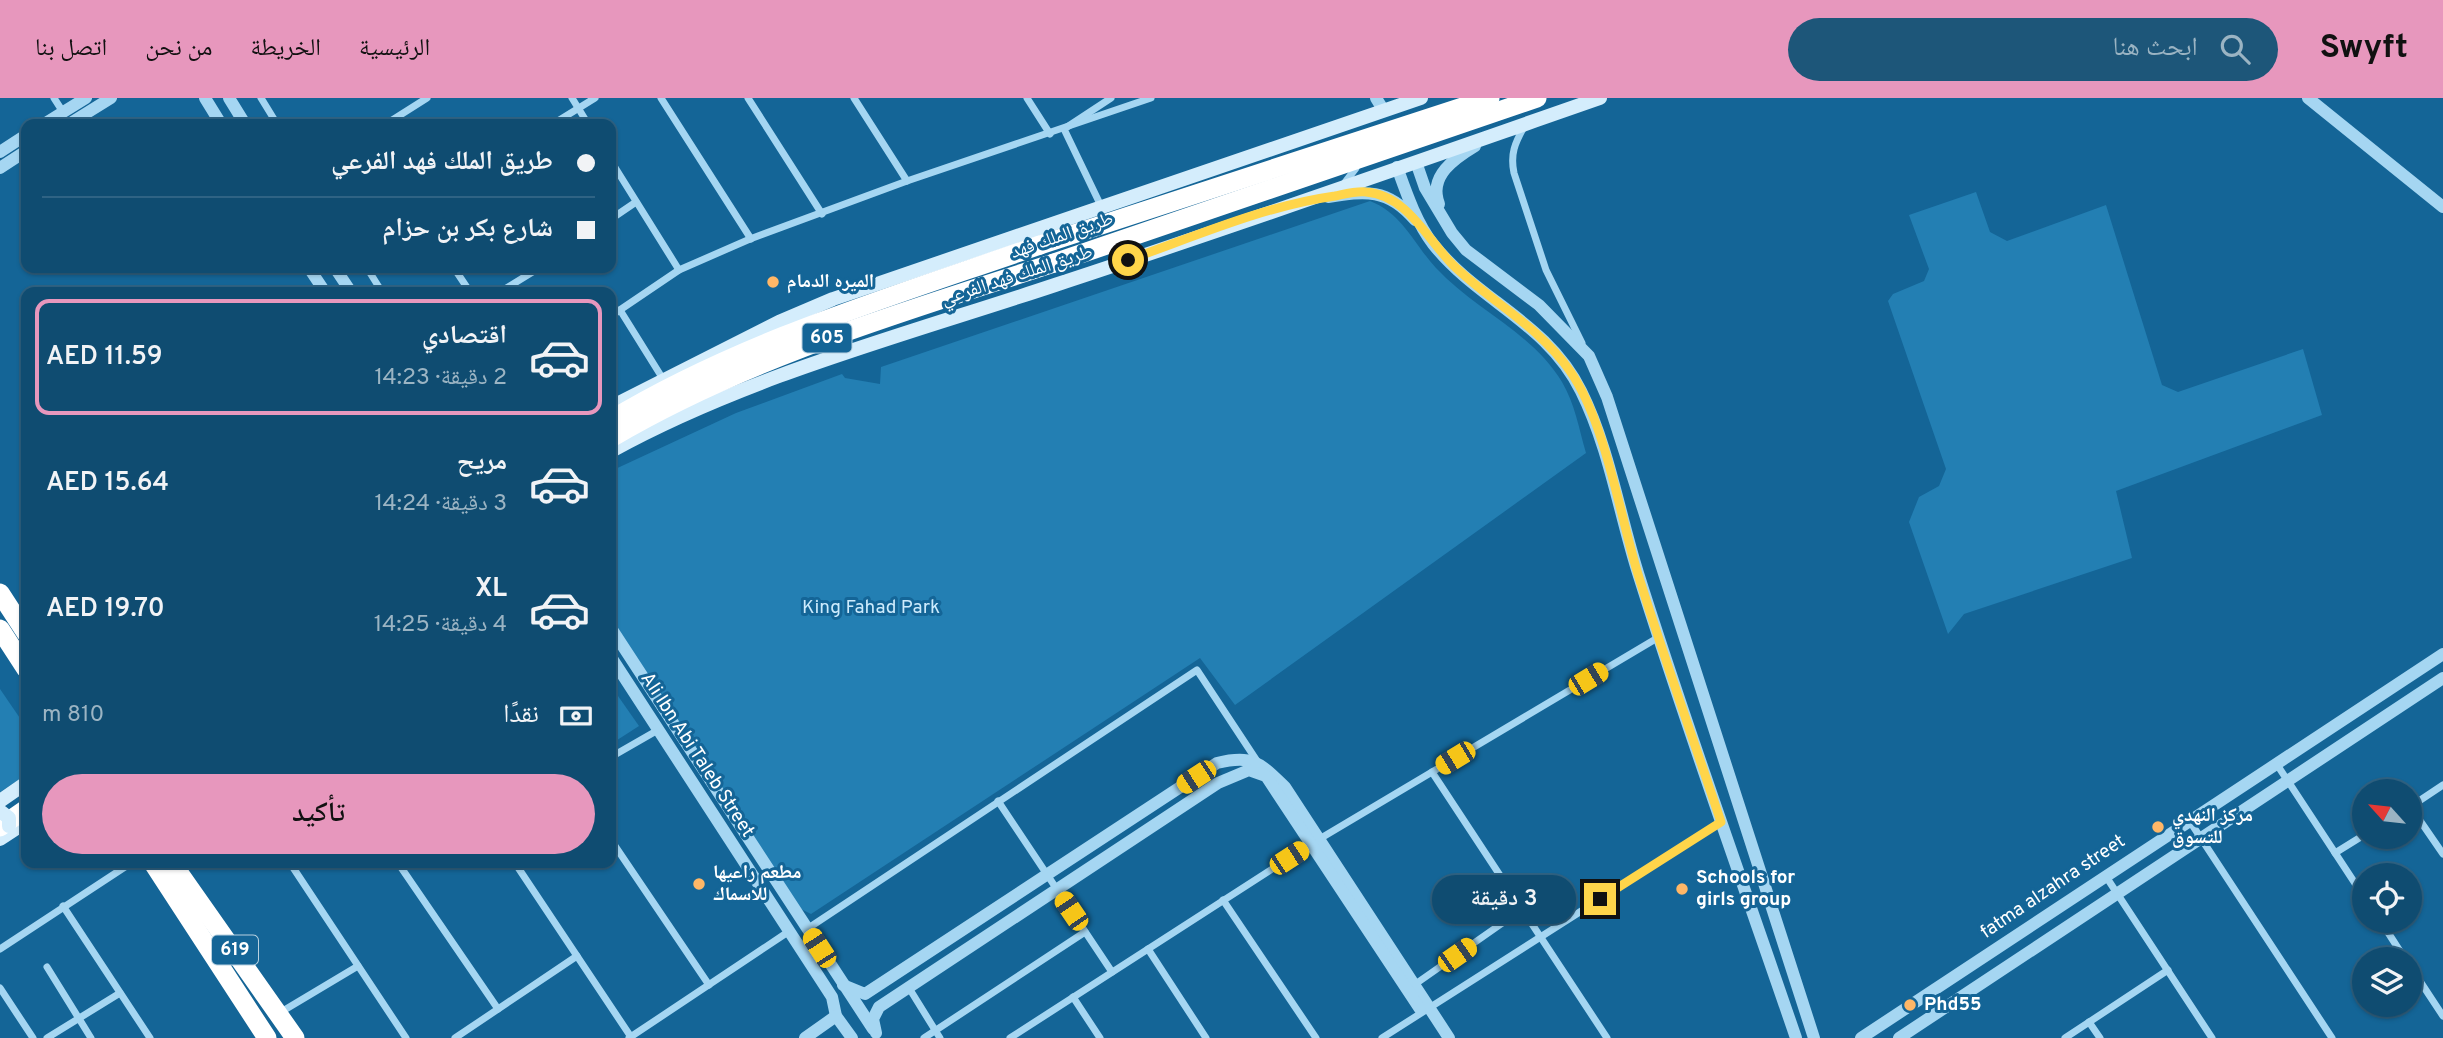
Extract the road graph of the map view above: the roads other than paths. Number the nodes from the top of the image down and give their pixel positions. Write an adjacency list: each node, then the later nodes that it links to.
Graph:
1 (54, 98): 25 (street)
2 (86, 98): 25 (street)
3 (111, 98): 25 (street)
4 (205, 98): 26 (street)
5 (229, 98): 27 (street)
6 (427, 98): 29 (street)
7 (572, 98): 23 (street)
8 (595, 98): 23 (street)
9 (661, 98): 53 (street)
10 (748, 98): 50 (street)
11 (854, 98): 44 (street)
12 (1027, 98): 35 (street)
13 (1111, 98): 34 (street)
14 (1151, 98): 34 (street)
15 (1376, 98): 24 (street)
16 (1422, 98): 22 (main road, طريق الملك فهد الفرعي)
17 (1490, 98): 58 (highway, طريق الملك فهد / 605, bridge)
18 (1537, 98): 61 (highway, طريق الملك فهد / 605, bridge)
19 (1600, 98): 32 (main road, طريق الملك فهد الفرعي)
20 (2308, 98): 49 (street)
21 (263, 99): 28 (street)
22 (1401, 102): 24 (main road, طريق الملك فهد الفرعي); 40 (main road)
23 (578, 108): 30 (street); 31 (street)
24 (1384, 111): 33 (main road, طريق الملك فهد الفرعي); 41 (main road)
25 (66, 118)
26 (218, 119)
27 (242, 119)
28 (274, 119)
29 (394, 119)
30 (561, 119)
31 (585, 119)
32 (1525, 124): 36 (main road, طريق الملك فهد الفرعي); 62 (street)
33 (1333, 128): 45 (street); 48 (main road, طريق الملك فهد الفرعي)
34 (1064, 129): 35 (street); 48 (street)
35 (1050, 134): 44 (street)
36 (1492, 136): 40 (main road, طريق الملك فهد الفرعي); 52 (street)
37 (21, 138): 38 (street)
38 (0, 152)
39 (21, 154): 42 (street)
40 (1416, 162): 41 (main road, طريق الملك فهد الفرعي); 52 (street)
41 (1397, 167): 45 (main road, طريق الملك فهد الفرعي); 54 (street)
42 (0, 168)
43 (616, 169): 47 (street)
44 (907, 181): 50 (street)
45 (1342, 185): 46 (main road, طريق الملك فهد الفرعي)
46 (1296, 201): 54 (street); 67 (main road, طريق الملك فهد الفرعي)
47 (636, 202): 51 (street); 55 (street)
48 (1101, 206): 63 (main road, طريق الملك فهد الفرعي)
49 (2443, 207)
50 (822, 214): 53 (street)
51 (616, 216)
52 (1452, 233): 62 (street)
53 (751, 239): 55 (street)
54 (1432, 242): 74 (street)
55 (679, 270): 59 (street)
56 (531, 273): 57 (street)
57 (508, 287)
58 (857, 309): 63 (highway); 66 (highway, طريق الملك فهد / 605)
59 (620, 310): 60 (street); 63 (street)
60 (616, 313)
61 (816, 342): 67 (highway); 68 (highway, طريق الملك فهد / 605)
62 (1589, 356): 171 (street)
63 (664, 379): 64 (main road, طريق الملك فهد الفرعي); 65 (highway)
64 (616, 404)
65 (616, 414)
66 (616, 415)
67 (639, 435): 69 (main road, طريق الملك فهد الفرعي)
68 (616, 436)
69 (616, 448)
70 (0, 593): 71 (highway)
71 (21, 625)
72 (0, 629): 76 (highway)
73 (616, 636): 119 (street, Ali Ibn Abi Taleb Street)
74 (1659, 637): 85 (street); 95 (street)
75 (2443, 654): 77 (street, fatma alzahra street)
76 (21, 660)
77 (2427, 664): 80 (street); 84 (street, fatma alzahra street)
78 (616, 665): 81 (street, Ali Ibn Abi Taleb Street)
79 (2442, 682): 80 (street)
80 (2381, 719): 86 (street)
81 (658, 730): 82 (street); 120 (street, Ali Ibn Abi Taleb Street)
82 (616, 754)
83 (1257, 761): 91 (street); 100 (street); 111 (street)
84 (2276, 763): 86 (street); 94 (street, fatma alzahra street)
85 (1433, 772): 100 (street); 118 (street)
86 (2288, 781): 99 (street); 103 (street)
87 (2443, 785): 89 (street)
88 (21, 786): 90 (main road)
89 (2422, 798)
90 (0, 801)
91 (998, 801): 111 (street); 119 (street)
92 (21, 804): 98 (highway)
93 (21, 812): 98 (highway)
94 (2189, 820): 99 (street); 112 (street, fatma alzahra street)
95 (1721, 822): 122 (street); 170 (street)
96 (21, 823): 98 (main road)
97 (2422, 823): 104 (street)
98 (1, 826)
99 (2201, 838): 115 (street); 177 (street)
100 (1315, 842): 114 (street); 116 (street); 133 (street); 141 (street)
101 (2352, 842): 103 (street)
102 (616, 847): 131 (street)
103 (2335, 853): 113 (street)
104 (2443, 854)
105 (123, 868): 117 (street)
106 (156, 868): 155 (highway, 619)
107 (177, 868): 142 (highway, 619)
108 (297, 868): 126 (street)
109 (401, 868): 140 (street)
110 (517, 868): 125 (street)
111 (1048, 874): 114 (street); 132 (street)
112 (2105, 874): 115 (street); 172 (street, fatma alzahra street)
113 (2352, 879)
114 (1057, 890): 121 (street); 135 (street)
115 (2118, 893): 128 (street); 173 (street)
116 (1223, 900): 124 (street); 165 (street)
117 (63, 906): 123 (street); 136 (street)
118 (1521, 910): 122 (street); 133 (street)
119 (807, 929): 132 (street, Ali Ibn Abi Taleb Street)
120 (788, 932): 131 (street); 143 (street, Ali Ibn Abi Taleb Street)
121 (1085, 932): 129 (street); 147 (street)
122 (1539, 937): 141 (street); 169 (street)
123 (0, 949)
124 (1147, 949): 129 (street); 164 (street)
125 (577, 956): 140 (street); 150 (street)
126 (358, 966): 142 (street); 157 (street)
127 (47, 967): 145 (street)
128 (2168, 970): 146 (street); 176 (street)
129 (1112, 972): 137 (street)
130 (2422, 984): 144 (street)
131 (709, 985): 150 (street)
132 (843, 985): 149 (street, Ali Ibn Abi Taleb Street)
133 (1414, 985): 141 (street)
134 (0, 988): 138 (street)
135 (909, 988): 147 (street); 149 (street)
136 (121, 993): 145 (street); 154 (street)
137 (1073, 997): 162 (street); 163 (street)
138 (8, 1000): 139 (street); 148 (street)
139 (0, 1005)
140 (498, 1009): 158 (street)
141 (1425, 1009): 166 (street); 167 (street); 168 (street)
142 (279, 1013): 156 (highway, 619)
143 (836, 1016): 151 (street, Ali Ibn Abi Taleb Street); 159 (street)
144 (2443, 1016)
145 (79, 1018): 152 (street); 153 (street)
146 (2090, 1022): 174 (street); 175 (street)
147 (935, 1030): 160 (street); 161 (street)
148 (29, 1036)
149 (878, 1036)
150 (630, 1037)
151 (847, 1037)
152 (47, 1038)
153 (91, 1038)
154 (150, 1038)
155 (267, 1038)
156 (295, 1038)
157 (406, 1038)
158 (455, 1038)
159 (806, 1038)
160 (924, 1038)
161 (940, 1038)
162 (1010, 1038)
163 (1100, 1038)
164 (1206, 1038)
165 (1317, 1038)
166 (1382, 1038)
167 (1439, 1038)
168 (1449, 1038)
169 (1606, 1038)
170 (1796, 1038)
171 (1814, 1038)
172 (1861, 1038)
173 (1899, 1038)
174 (2064, 1038)
175 (2100, 1038)
176 (2212, 1038)
177 (2332, 1038)

